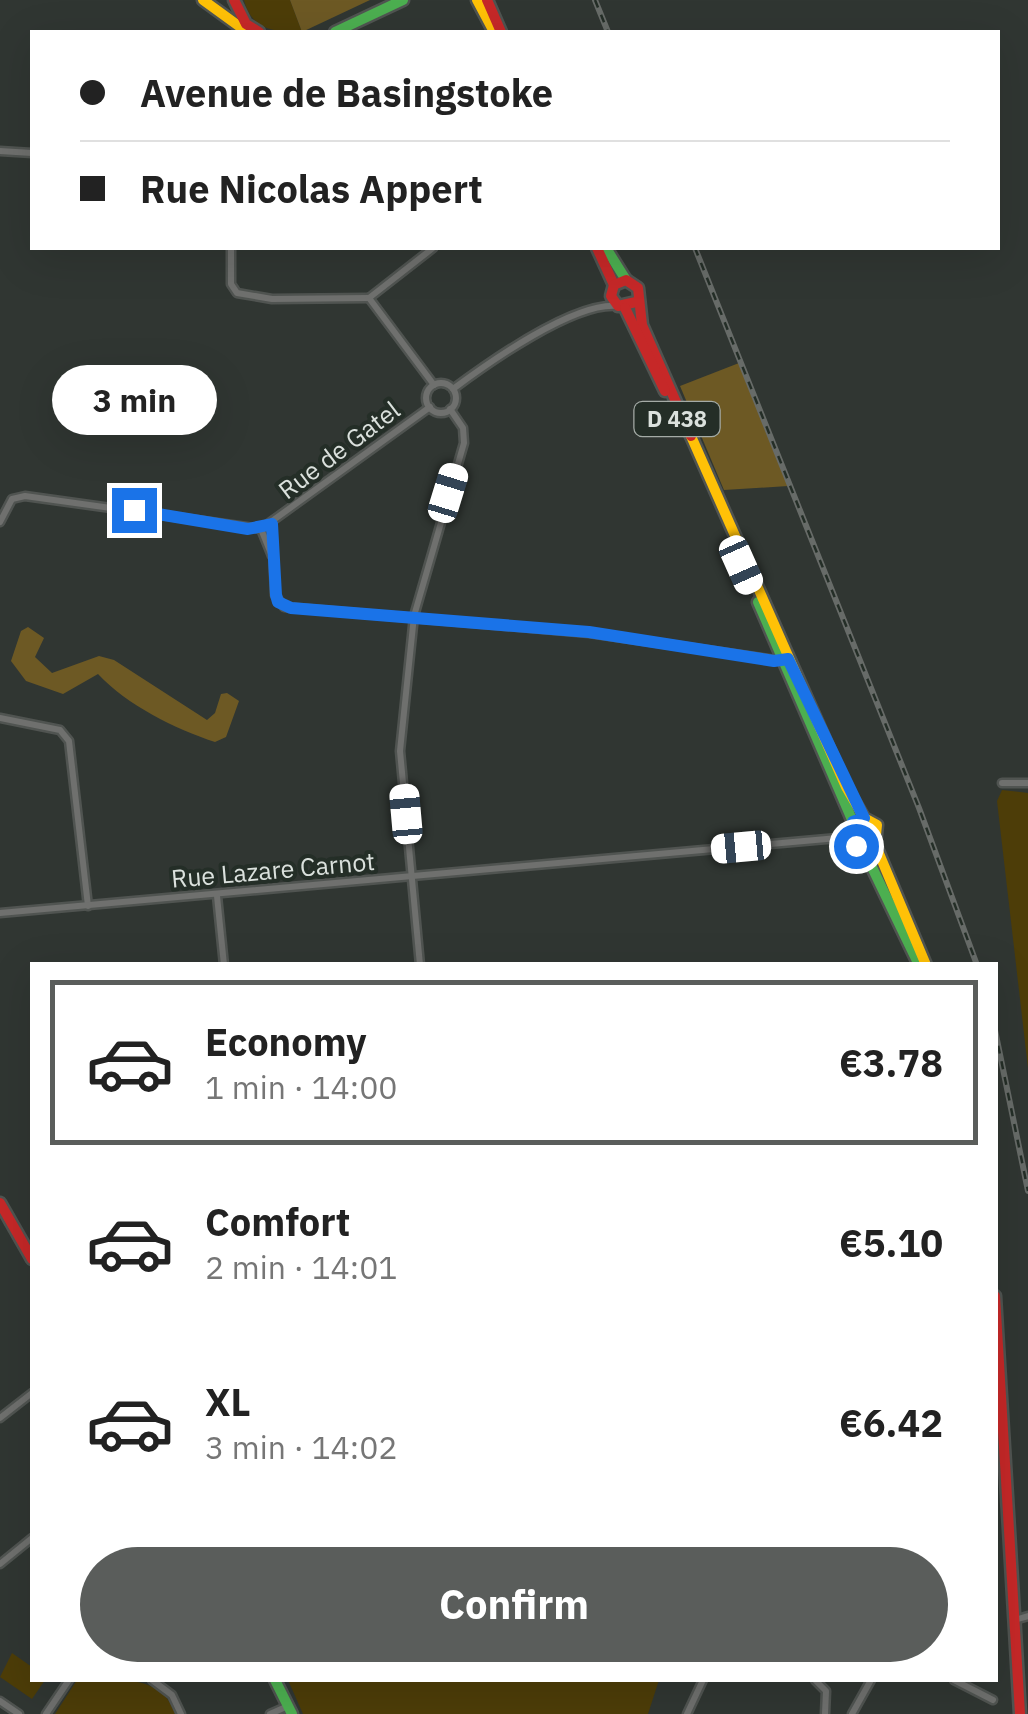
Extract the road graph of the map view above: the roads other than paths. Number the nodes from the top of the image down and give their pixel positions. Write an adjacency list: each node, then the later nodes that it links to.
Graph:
1 (204, 0): 7 (main road)
2 (234, 0): 8 (main road)
3 (391, 0): 9 (main road)
4 (402, 0): 10 (main road)
5 (477, 0): 11 (main road)
6 (487, 0): 12 (main road)
7 (244, 30)
8 (256, 30)
9 (328, 30)
10 (339, 30)
11 (497, 30)
12 (497, 30)
13 (0, 151): 14 (street)
14 (30, 153)
15 (231, 250): 21 (street)
16 (430, 250): 21 (street)
17 (597, 250): 20 (main road)
18 (607, 250): 19 (main road)
19 (626, 280): 20 (main road); 22 (main road)
20 (612, 289): 22 (main road); 23 (street)
21 (369, 298): 24 (street)
22 (626, 305): 23 (street); 33 (main road, D 438)
23 (601, 306): 25 (street)
24 (434, 384): 25 (street); 26 (street)
25 (453, 389): 27 (street)
26 (430, 408): 27 (street); 29 (street, Rue de Gatel)
27 (450, 410): 32 (street)
28 (0, 522): 30 (street)
29 (272, 524): 30 (street, Rue de Gatel); 31 (street)
30 (261, 529): 31 (street)
31 (274, 562): 32 (street)
32 (414, 616): 33 (street); 41 (street)
33 (785, 660): 37 (main road, D 438)
34 (0, 718): 43 (street)
35 (1028, 783): 36 (street)
36 (1002, 784)
37 (859, 820): 38 (main road); 39 (main road)
38 (849, 837): 40 (main road); 41 (street, Rue Lazare Carnot)
39 (875, 844): 40 (main road); 48 (main road)
40 (860, 848): 47 (main road)
41 (412, 877): 42 (street, Rue Lazare Carnot); 46 (street)
42 (217, 896): 43 (street, Rue Lazare Carnot); 45 (street)
43 (88, 906): 44 (street, Rue Lazare Carnot)
44 (0, 913)
45 (224, 962)
46 (420, 962)
47 (921, 962)
48 (922, 962)
49 (0, 1203): 50 (main road)
50 (30, 1256)
51 (998, 1330): 56 (main road)
52 (30, 1394): 53 (street)
53 (0, 1418)
54 (30, 1540): 55 (street)
55 (0, 1564)
56 (1023, 1618): 76 (main road)
57 (68, 1682): 70 (street)
58 (155, 1682): 65 (street)
59 (168, 1682): 65 (street)
60 (276, 1682): 68 (main road)
61 (702, 1682): 73 (street)
62 (817, 1682): 74 (street)
63 (870, 1682): 75 (street)
64 (958, 1682): 66 (street)
65 (166, 1689): 71 (street)
66 (994, 1700)
67 (0, 1701): 69 (street)
68 (290, 1710): 72 (street)
69 (19, 1714)
70 (46, 1714)
71 (182, 1714)
72 (270, 1714)
73 (687, 1714)
74 (825, 1714)
75 (852, 1714)
76 (1020, 1714)

